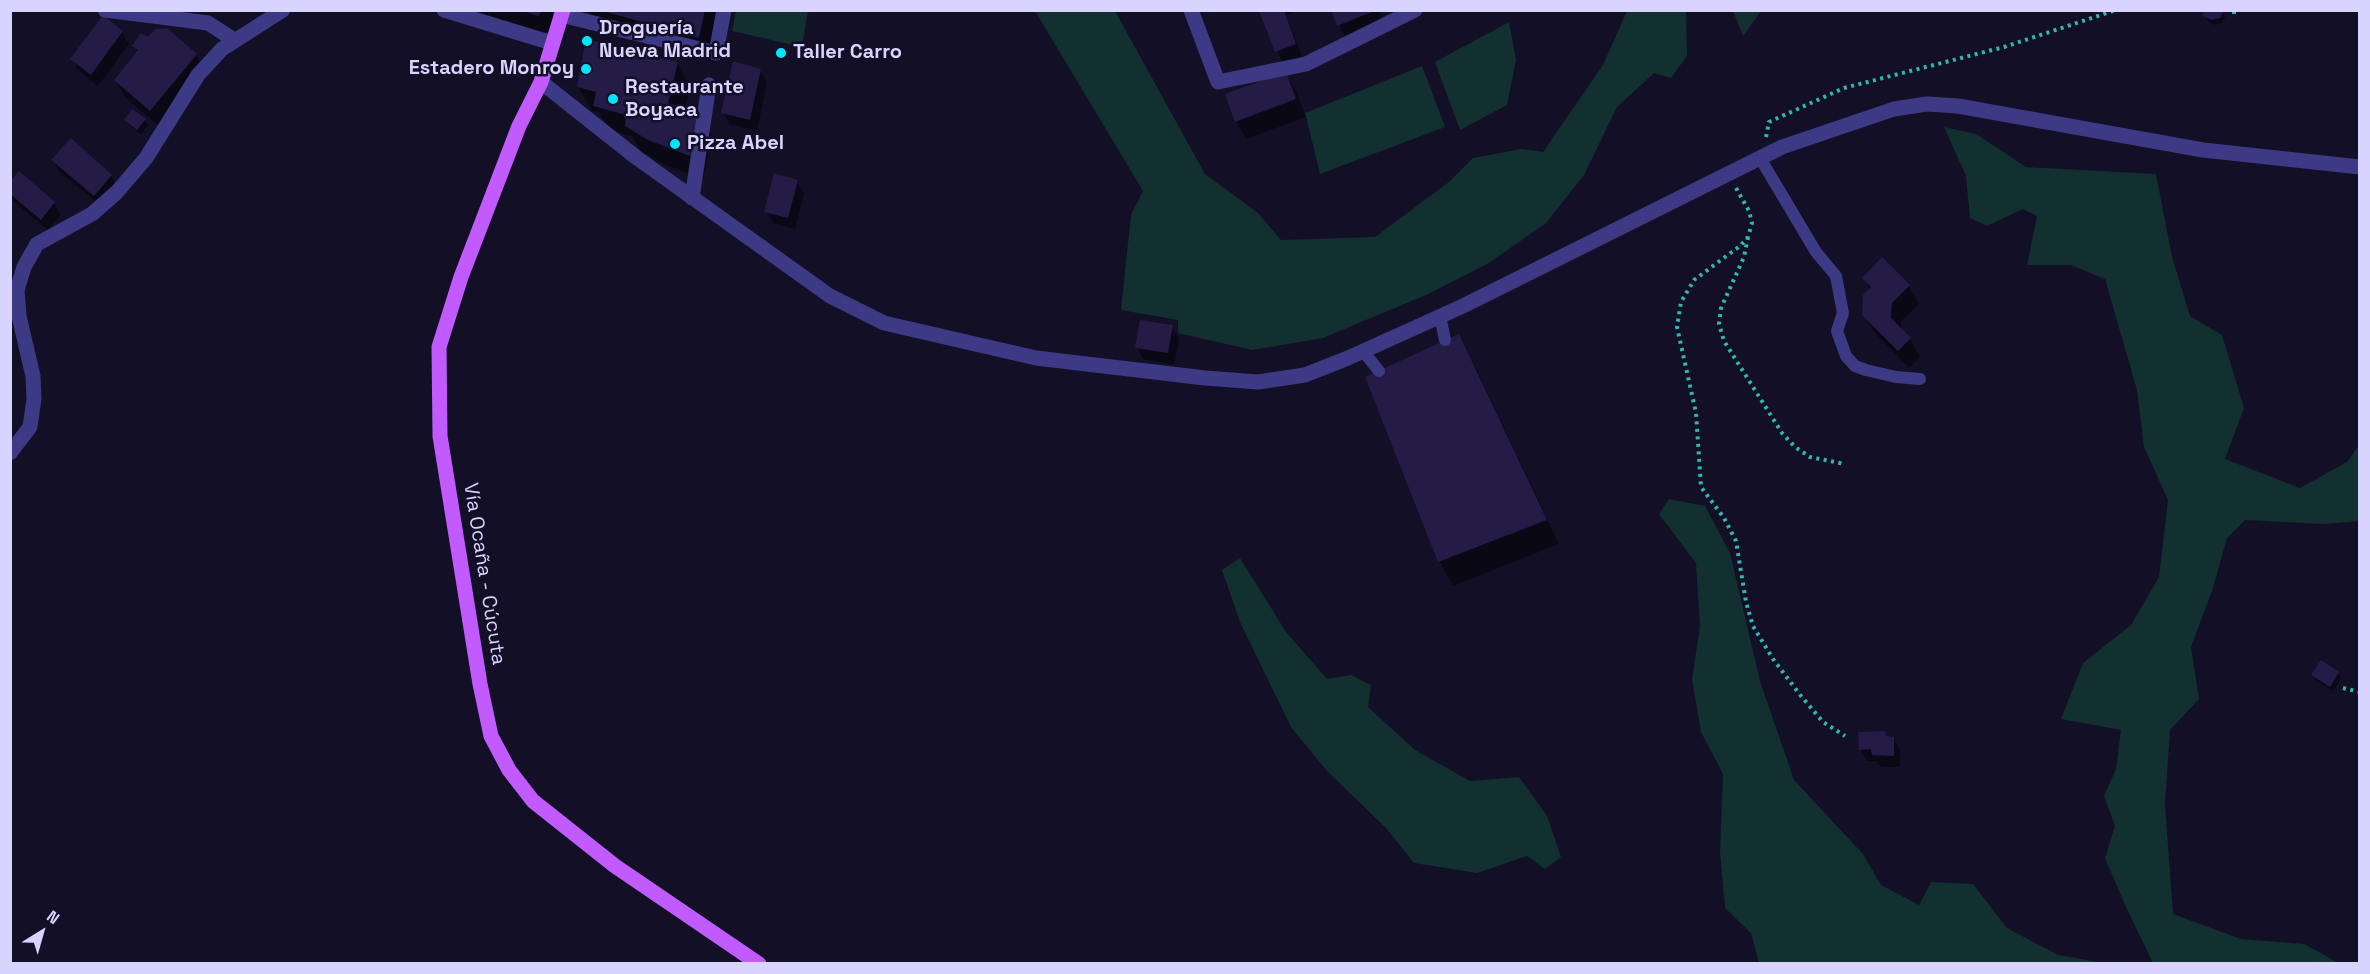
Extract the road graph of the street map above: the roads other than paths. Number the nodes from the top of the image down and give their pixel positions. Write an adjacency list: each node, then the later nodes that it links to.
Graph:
1 (105, 10): 7 (street)
2 (283, 10): 9 (street)
3 (444, 10): 10 (street)
4 (724, 10): 8 (street)
5 (1191, 10): 6 (street)
6 (1415, 10)
7 (120, 12): 9 (street)
8 (562, 13): 10 (main road, Vía Ocaña - Cúcuta)
9 (234, 40): 21 (street)
10 (552, 43): 11 (main road, Vía Ocaña - Cúcuta)
11 (541, 82): 15 (street); 22 (main road, Vía Ocaña - Cúcuta)
12 (709, 85): 15 (street)
13 (1760, 158): 14 (street); 16 (street); 20 (lane)
14 (2360, 167)
15 (692, 198): 18 (street)
16 (1440, 316): 17 (lane); 18 (street)
17 (1445, 340)
18 (1363, 351): 19 (lane)
19 (1379, 370)
20 (1920, 379)
21 (10, 453)
22 (759, 963)

